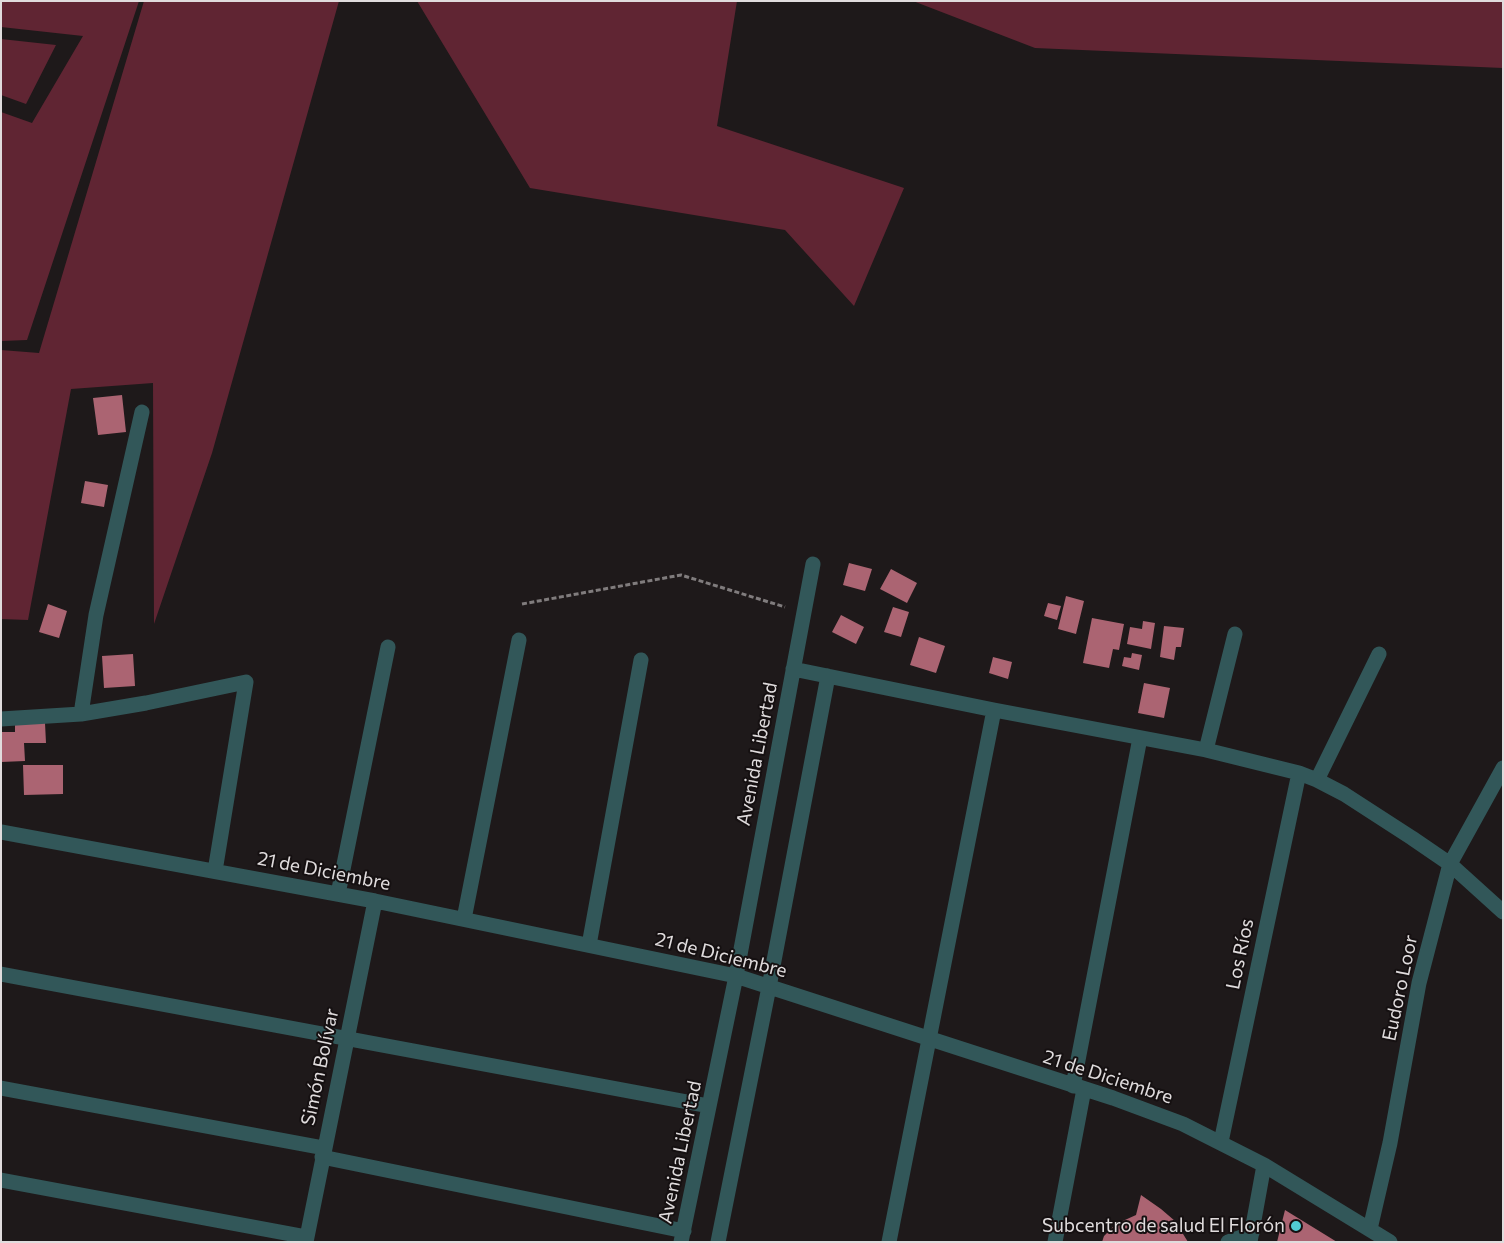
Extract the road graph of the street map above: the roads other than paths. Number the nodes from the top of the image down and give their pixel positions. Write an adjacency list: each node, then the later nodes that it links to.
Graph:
1 (142, 412): 11 (street)
2 (813, 564): 8 (street)
3 (1235, 634): 14 (street)
4 (519, 640): 24 (street)
5 (388, 647): 21 (street)
6 (1379, 654): 17 (street)
7 (642, 660): 25 (street)
8 (793, 669): 9 (street, Avenida Libertad); 27 (street, Avenida Libertad)
9 (828, 676): 10 (street, Avenida Libertad); 28 (street)
10 (994, 710): 13 (street, Avenida Libertad); 30 (street)
11 (81, 714): 12 (street); 20 (street)
12 (1, 719)
13 (1140, 738): 14 (street, Avenida Libertad); 32 (street)
14 (1206, 750): 16 (street, Avenida Libertad)
15 (1503, 768): 19 (street, Eudoro Loor)
16 (1299, 773): 17 (street, Avenida Libertad); 34 (street, Los Ríos)
17 (1317, 780): 19 (street, Avenida Libertad)
18 (1, 832): 20 (street, 21 de Diciembre)
19 (1450, 864): 23 (street, Avenida Libertad); 38 (street, Eudoro Loor)
20 (215, 871): 21 (street, 21 de Diciembre)
21 (338, 894): 22 (street, 21 de Diciembre)
22 (375, 901): 24 (street, 21 de Diciembre); 29 (street, Simón Bolívar)
23 (1503, 912)
24 (464, 919): 25 (street, 21 de Diciembre)
25 (589, 945): 27 (street, 21 de Diciembre)
26 (1, 974): 29 (street)
27 (736, 976): 28 (street, 21 de Diciembre); 33 (street, Avenida Libertad)
28 (769, 986): 30 (street, 21 de Diciembre); 42 (street)
29 (347, 1038): 33 (street); 35 (street, Simón Bolívar)
30 (929, 1039): 32 (street, 21 de Diciembre); 43 (street)
31 (1, 1088): 35 (street)
32 (1079, 1088): 34 (street, 21 de Diciembre); 44 (street)
33 (709, 1106): 39 (street, Avenida Libertad)
34 (1221, 1142): 36 (street, 21 de Diciembre)
35 (323, 1153): 39 (street); 41 (street, Simón Bolívar)
36 (1264, 1165): 38 (street, 21 de Diciembre); 40 (street)
37 (1, 1180): 41 (street)
38 (1370, 1229): 46 (street, 21 de Diciembre)
39 (682, 1236)
40 (1251, 1237): 45 (street)
41 (306, 1240)
42 (718, 1242)
43 (889, 1242)
44 (1055, 1242)
45 (1228, 1242)
46 (1390, 1242)

